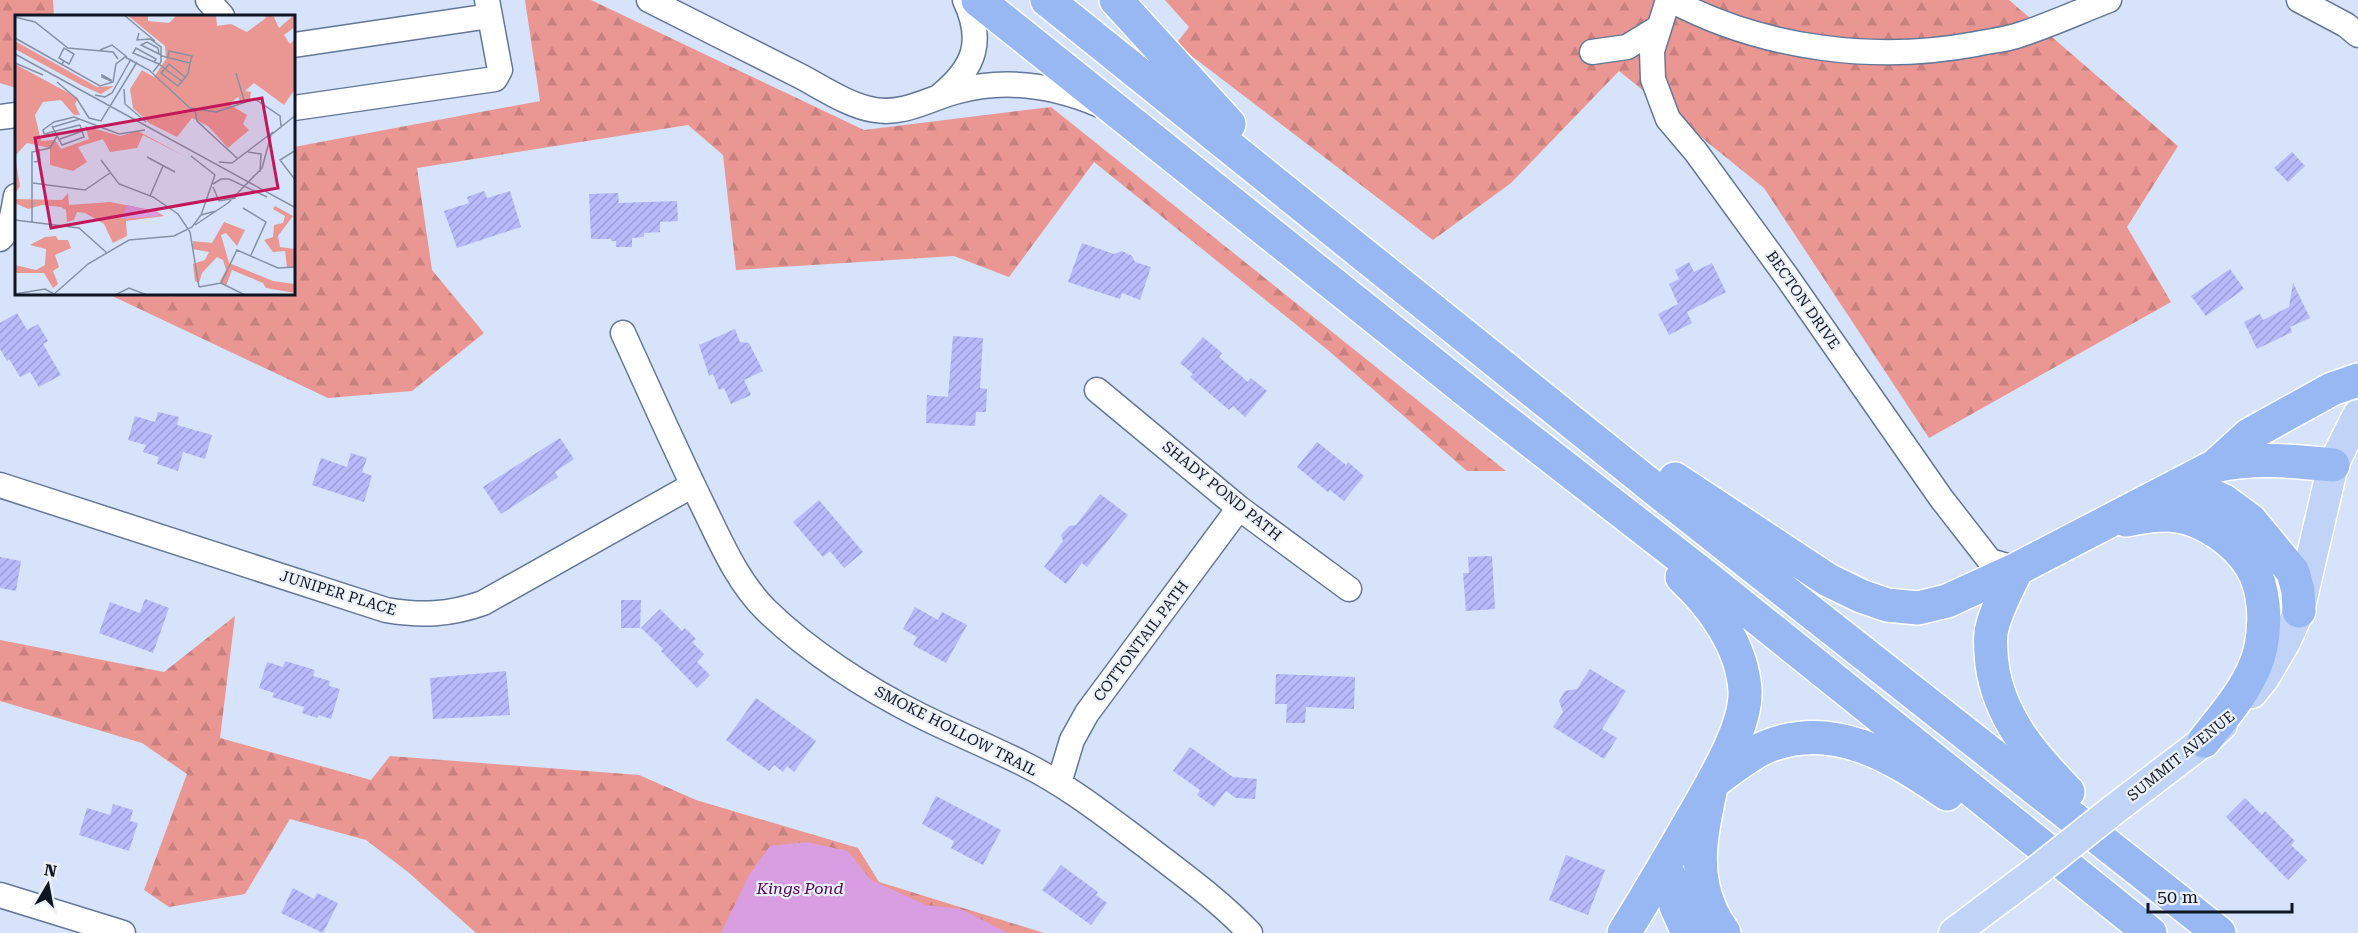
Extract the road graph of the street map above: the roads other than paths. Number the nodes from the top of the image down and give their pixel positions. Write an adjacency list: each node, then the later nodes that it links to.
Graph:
1 (649, 0): 14 (street)
2 (965, 0): 14 (street)
3 (978, 0): 16 (highway)
4 (1047, 0): 20 (highway)
5 (1116, 0): 20 (highway)
6 (1670, 0): 7 (street); 10 (street, BECTON DRIVE)
7 (2109, 0)
8 (2299, 0): 11 (street)
9 (489, 8): 12 (street); 15 (street)
10 (1658, 28): 13 (street); 35 (street, BECTON DRIVE)
11 (2358, 35)
12 (296, 45)
13 (1592, 52)
14 (939, 97): 16 (street)
15 (296, 108)
16 (1118, 113): 26 (highway)
17 (15, 115): 18 (street)
18 (0, 117)
19 (15, 201): 21 (street)
20 (1334, 229): 22 (highway)
21 (0, 239)
22 (1459, 330): 35 (highway); 42 (highway)
23 (623, 333): 31 (street, SMOKE HOLLOW TRAIL)
24 (2358, 380): 29 (highway)
25 (1097, 390): 33 (street, SHADY POND PATH)
26 (1477, 399): 40 (highway); 51 (highway)
27 (2358, 415): 28 (main road, SUMMIT AVENUE)
28 (2333, 465): 29 (highway); 37 (main road, SUMMIT AVENUE)
29 (2215, 466): 32 (highway)
30 (0, 485): 31 (street, JUNIPER PLACE)
31 (693, 485): 39 (street, SMOKE HOLLOW TRAIL)
32 (2171, 489): 34 (highway); 37 (highway)
33 (1239, 508): 36 (street, SHADY POND PATH); 39 (street, COTTONTAIL PATH)
34 (2101, 525): 35 (highway); 38 (highway)
35 (2017, 569): 42 (highway)
36 (1349, 589)
37 (2299, 611): 38 (main road, SUMMIT AVENUE)
38 (2204, 741): 49 (main road, SUMMIT AVENUE, bridge)
39 (1059, 783): 45 (street, SMOKE HOLLOW TRAIL)
40 (1712, 783): 41 (highway); 48 (highway); 50 (highway)
41 (1666, 865): 46 (highway); 47 (highway)
42 (2150, 876): 52 (highway)
43 (0, 895): 44 (street)
44 (123, 933)
45 (1250, 933)
46 (1624, 933)
47 (1688, 933)
48 (1724, 933)
49 (1954, 933)
50 (2139, 933)
51 (2150, 933)
52 (2219, 933)

